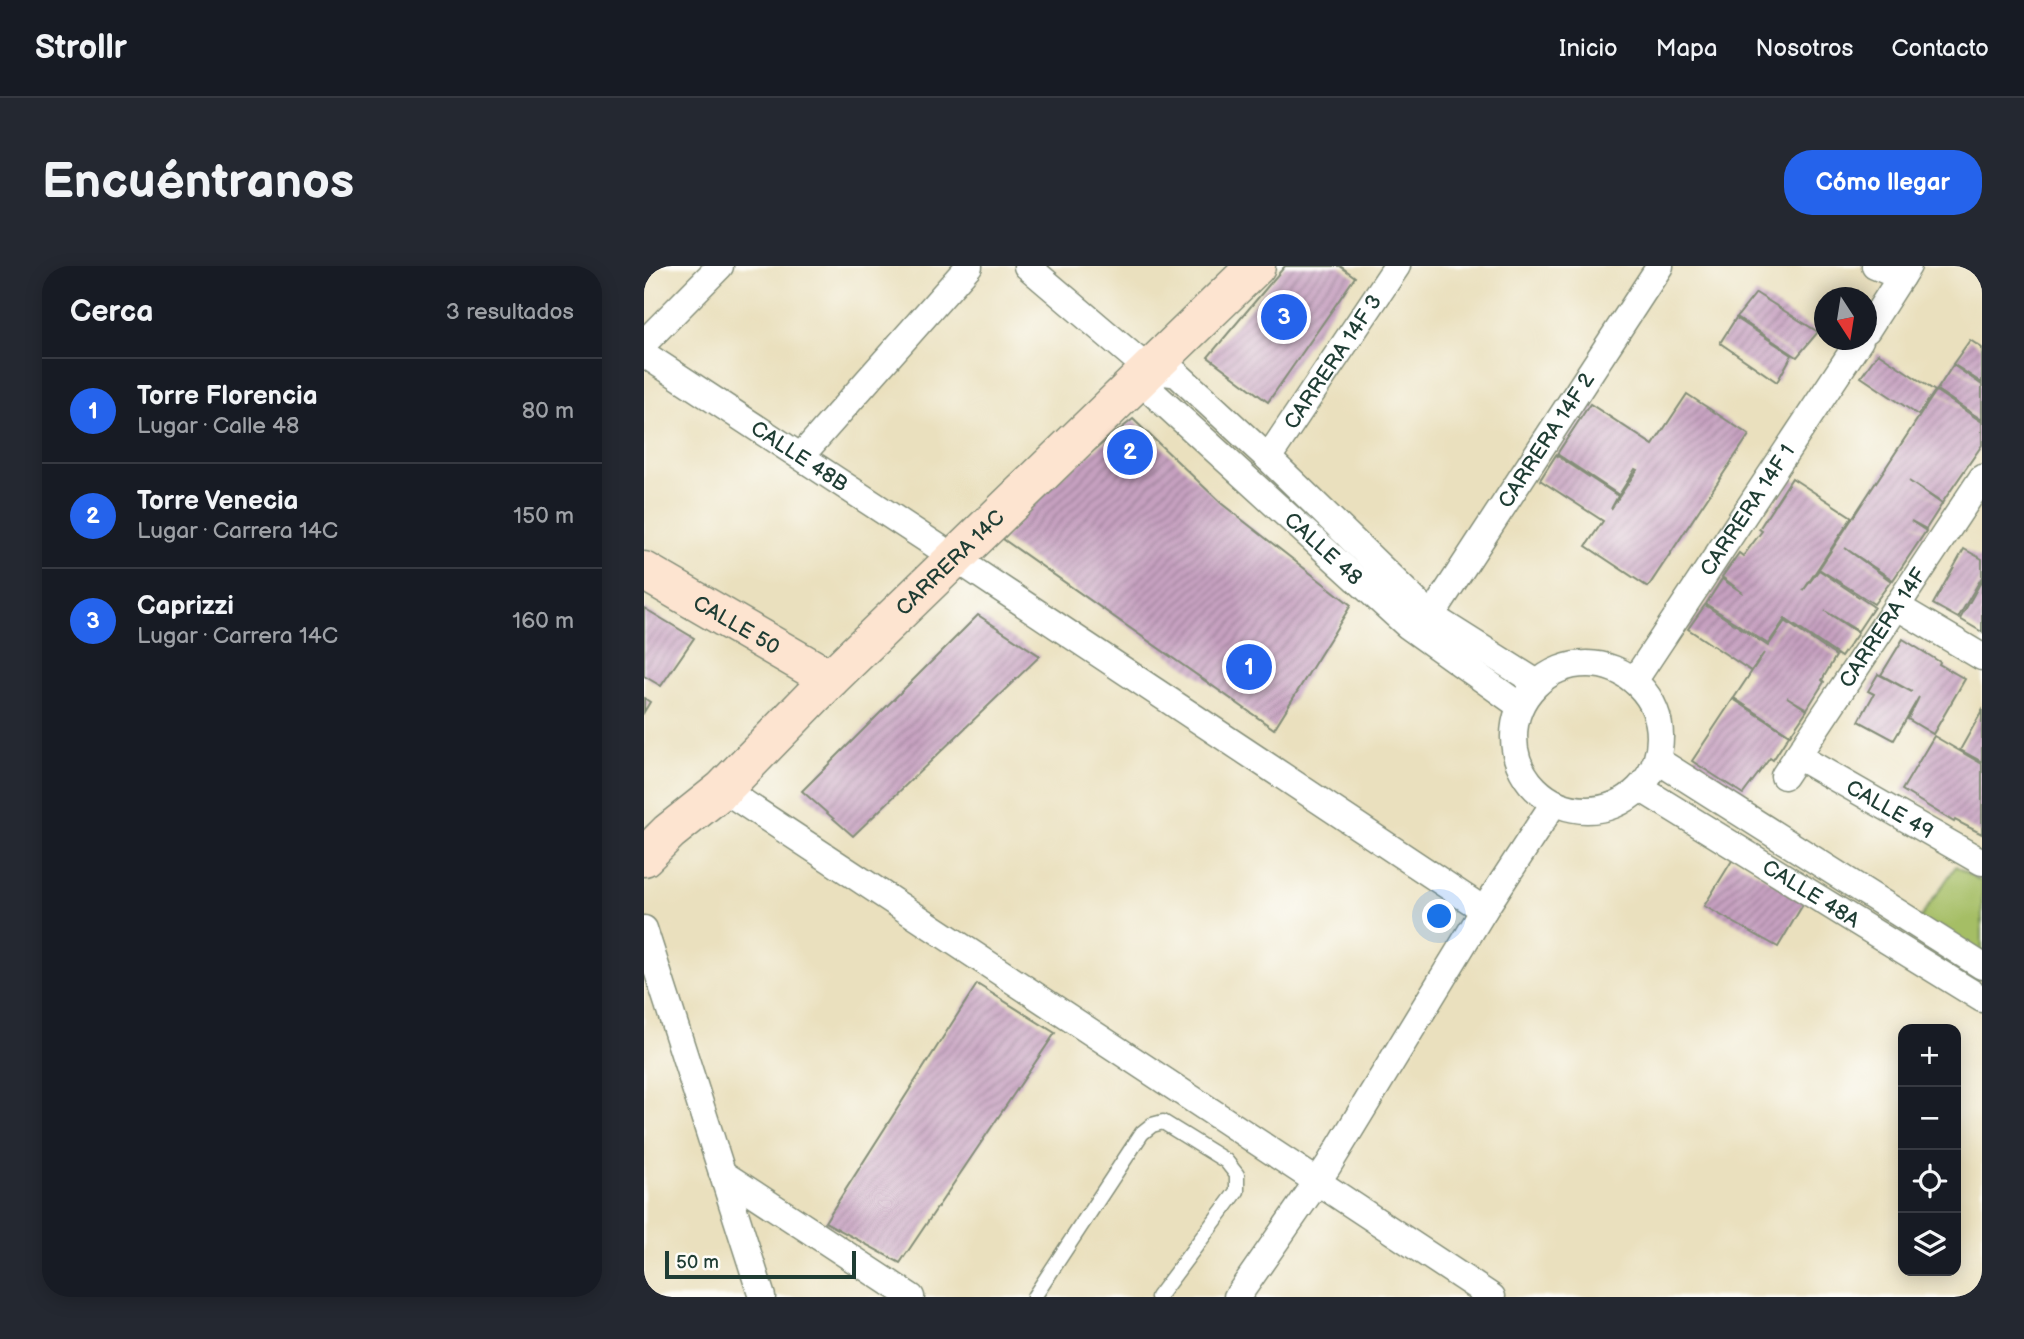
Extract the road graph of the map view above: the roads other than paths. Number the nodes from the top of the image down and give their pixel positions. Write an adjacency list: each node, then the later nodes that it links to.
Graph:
1 (720, 266): 10 (street)
2 (968, 266): 14 (street)
3 (1027, 266): 13 (street, CALLE 48)
4 (1397, 266): 15 (street, CARRERA 14F 3)
5 (1660, 266): 20 (street, CARRERA 14F 2)
6 (1875, 266): 8 (street)
7 (1243, 270): 13 (street, CARRERA 14C)
8 (1905, 272): 9 (street)
9 (1877, 315)
10 (644, 343)
11 (1853, 350): 23 (street, CARRERA 14F 1)
12 (644, 354): 14 (street, CALLE 48B)
13 (1149, 370): 15 (street, CALLE 48); 17 (street, CARRERA 14C); 25 (street, CALLE 48)
14 (801, 456): 17 (street, CALLE 48B)
15 (1268, 458): 20 (street, CALLE 48)
16 (1982, 478): 19 (street, CARRERA 14F)
17 (955, 558): 22 (street, CARRERA 14C); 33 (street, CALLE 48B)
18 (644, 570): 22 (street, CALLE 50)
19 (1896, 606): 21 (street); 27 (street, CARRERA 14F)
20 (1431, 616): 24 (street, CALLE 48)
21 (1982, 657)
22 (830, 679): 29 (street, CARRERA 14C)
23 (1633, 681): 24 (street); 26 (street)
24 (1537, 683): 25 (street)
25 (1520, 706): 30 (street)
26 (1657, 760): 28 (street); 35 (street, CALLE 48A)
27 (1791, 766): 32 (street, CALLE 49)
28 (1640, 788): 30 (street); 36 (street, CALLE 48A)
29 (723, 789): 31 (street, CARRERA 14C); 38 (street)
30 (1554, 803): 33 (street)
31 (644, 857)
32 (1982, 862)
33 (1484, 910): 38 (street)
34 (644, 929): 37 (street)
35 (1982, 965)
36 (1982, 999)
37 (722, 1173): 39 (street); 40 (street)
38 (1318, 1181): 43 (street); 44 (street)
39 (762, 1297)
40 (911, 1297)
41 (1034, 1297): 42 (lane)
42 (1158, 1297)
43 (1237, 1297)
44 (1492, 1297)

